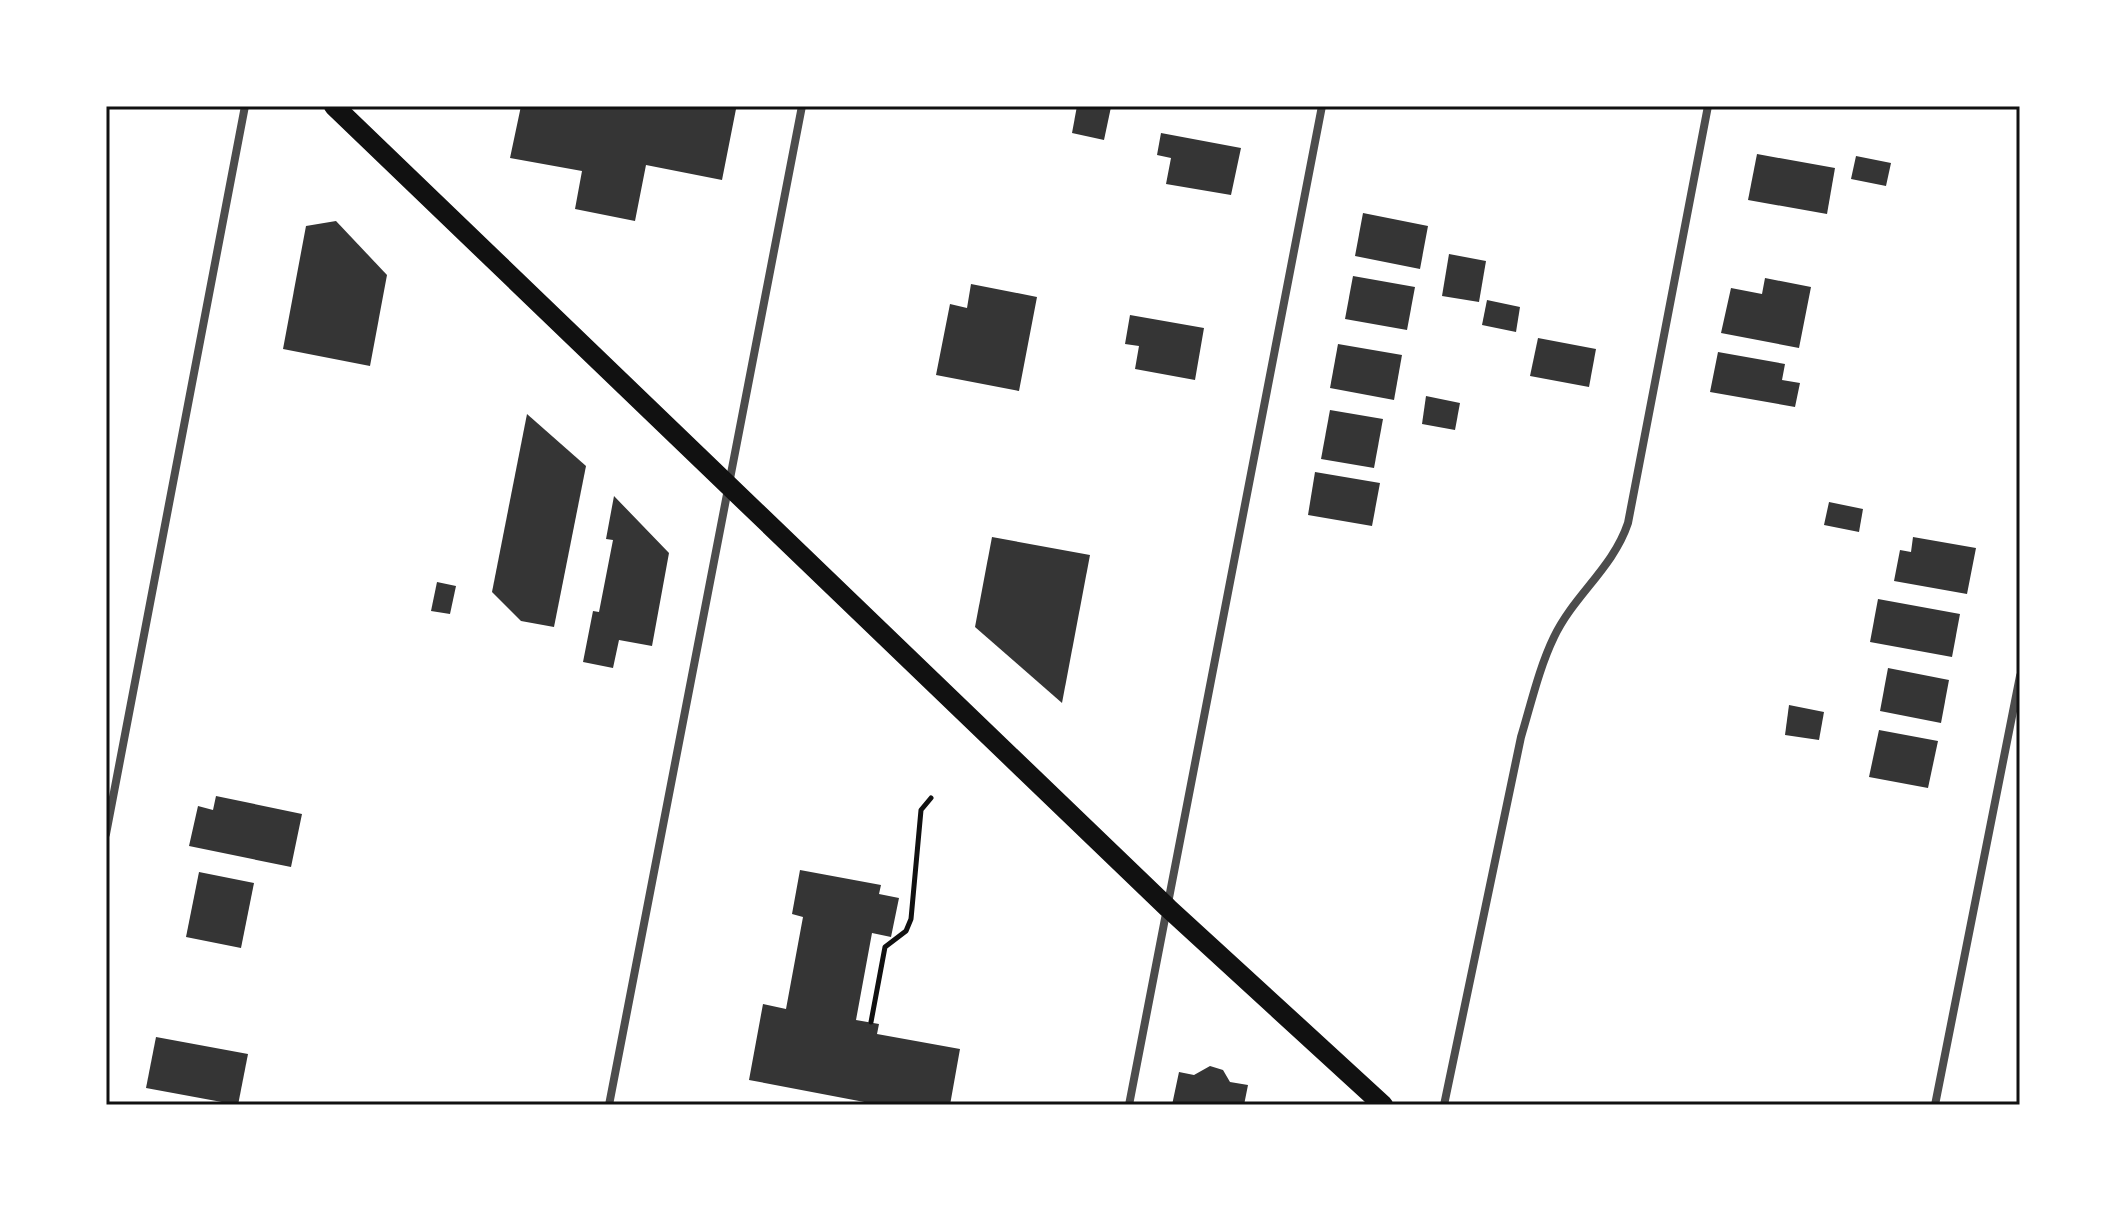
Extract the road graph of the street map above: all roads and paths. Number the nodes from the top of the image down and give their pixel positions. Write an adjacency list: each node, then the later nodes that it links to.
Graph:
1 (245, 106): 9 (street)
2 (334, 106): 6 (main road)
3 (802, 106): 6 (street)
4 (1322, 106): 10 (street)
5 (1708, 106): 15 (street)
6 (728, 487): 10 (main road); 12 (street)
7 (2020, 676): 16 (street)
8 (931, 798): 11 (path)
9 (106, 834)
10 (1168, 908): 13 (street); 14 (main road)
11 (871, 1022)
12 (609, 1105)
13 (1129, 1105)
14 (1383, 1105)
15 (1444, 1105)
16 (1935, 1105)

